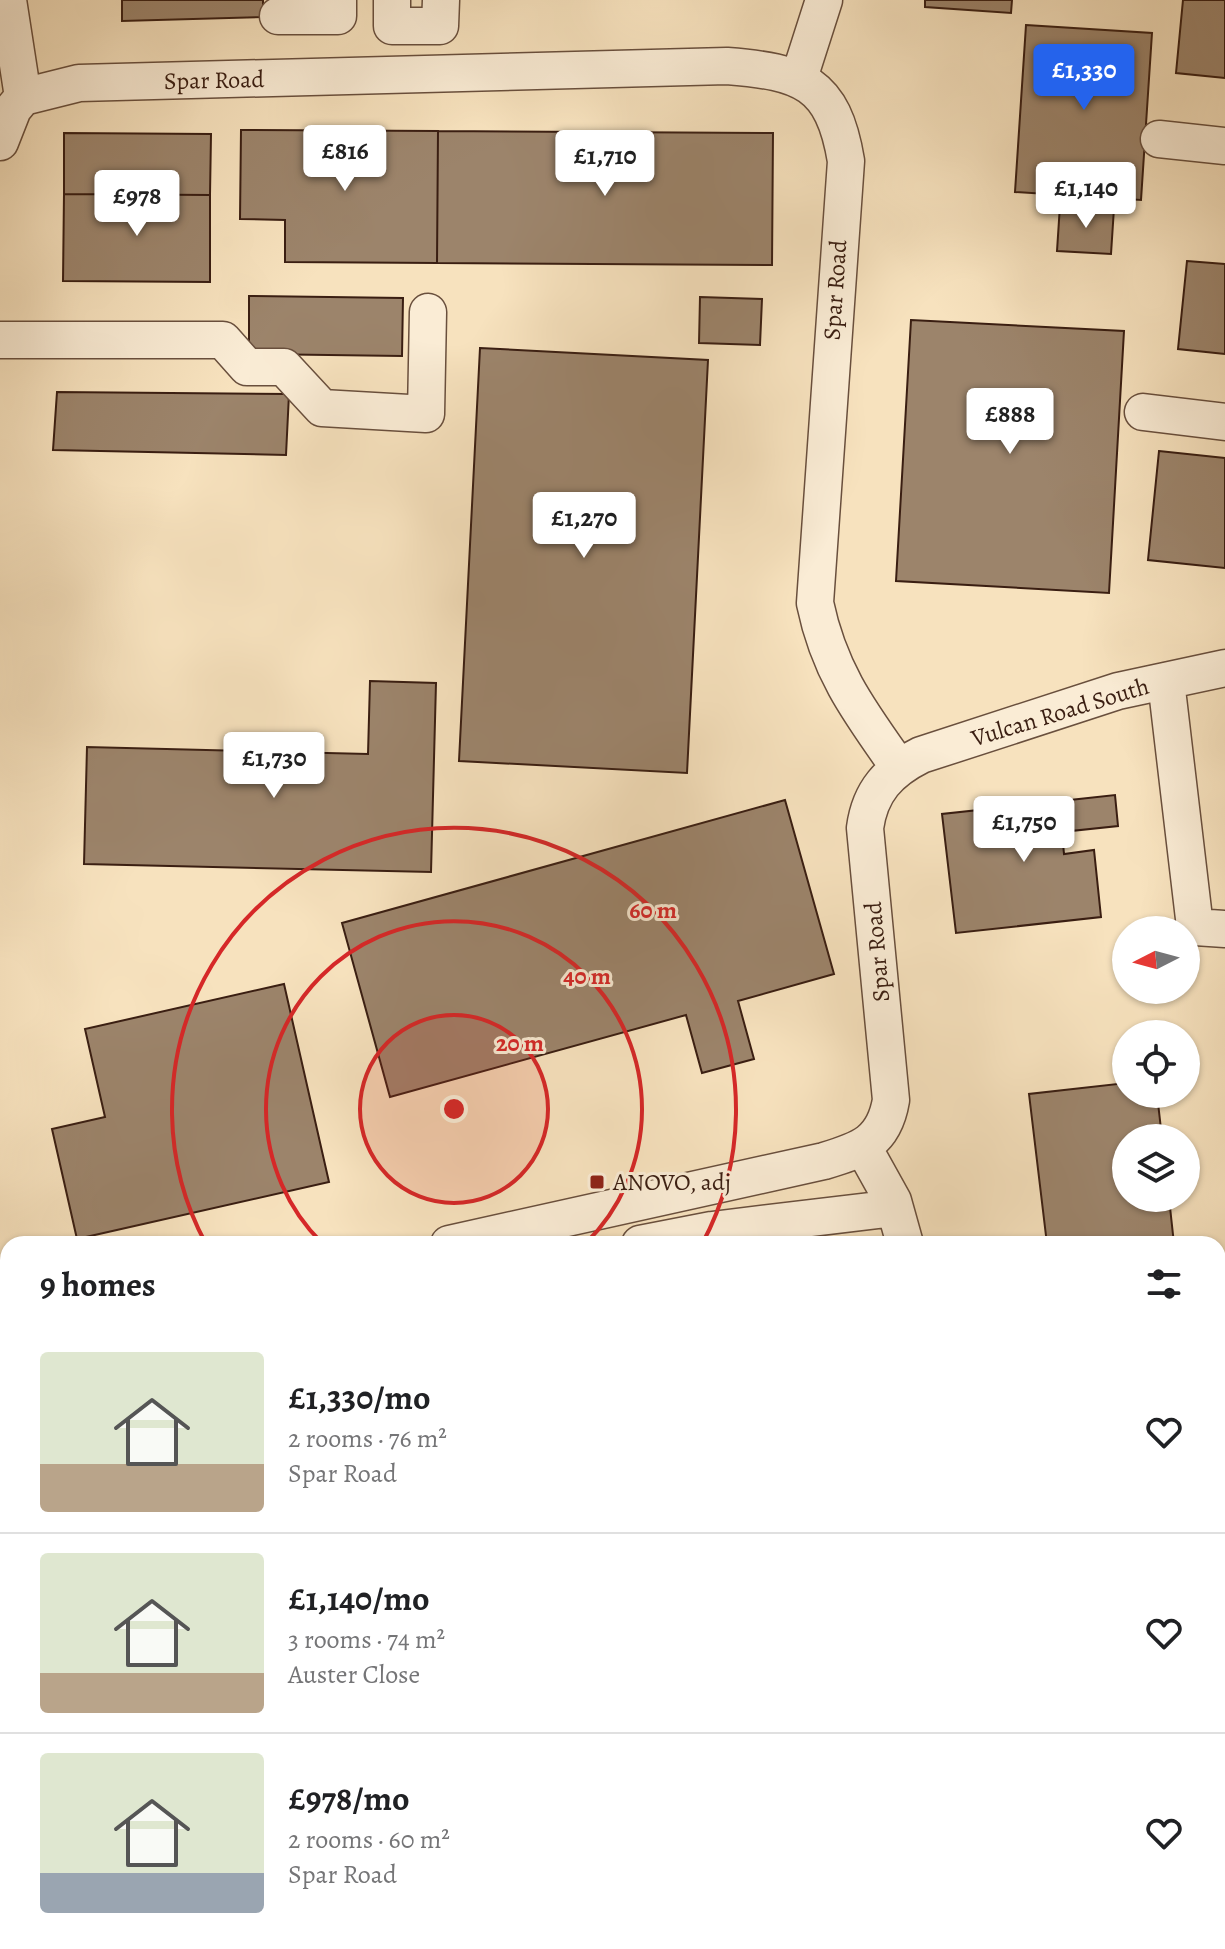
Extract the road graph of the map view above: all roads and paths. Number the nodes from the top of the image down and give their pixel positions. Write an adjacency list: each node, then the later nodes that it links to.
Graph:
1 (8, 0): 9 (street)
2 (338, 0): 6 (street)
3 (441, 0): 5 (street)
4 (824, 0): 8 (street)
5 (392, 13): 7 (street)
6 (278, 16)
7 (392, 75): 8 (street, Spar Road); 9 (street, Spar Road)
8 (799, 78): 18 (street, Spar Road)
9 (10, 111)
10 (1159, 139): 11 (street)
11 (1225, 146)
12 (428, 312): 13 (street)
13 (0, 340)
14 (1143, 412): 15 (street)
15 (1225, 422)
16 (1225, 668): 17 (street, Vulcan Road South)
17 (1166, 681): 18 (street, Vulcan Road South); 19 (street)
18 (898, 766): 20 (street, Spar Road)
19 (1225, 929)
20 (863, 1147): 21 (street); 22 (street)
21 (895, 1208): 23 (street); 24 (street)
22 (485, 1236)
23 (681, 1236)
24 (903, 1236)

